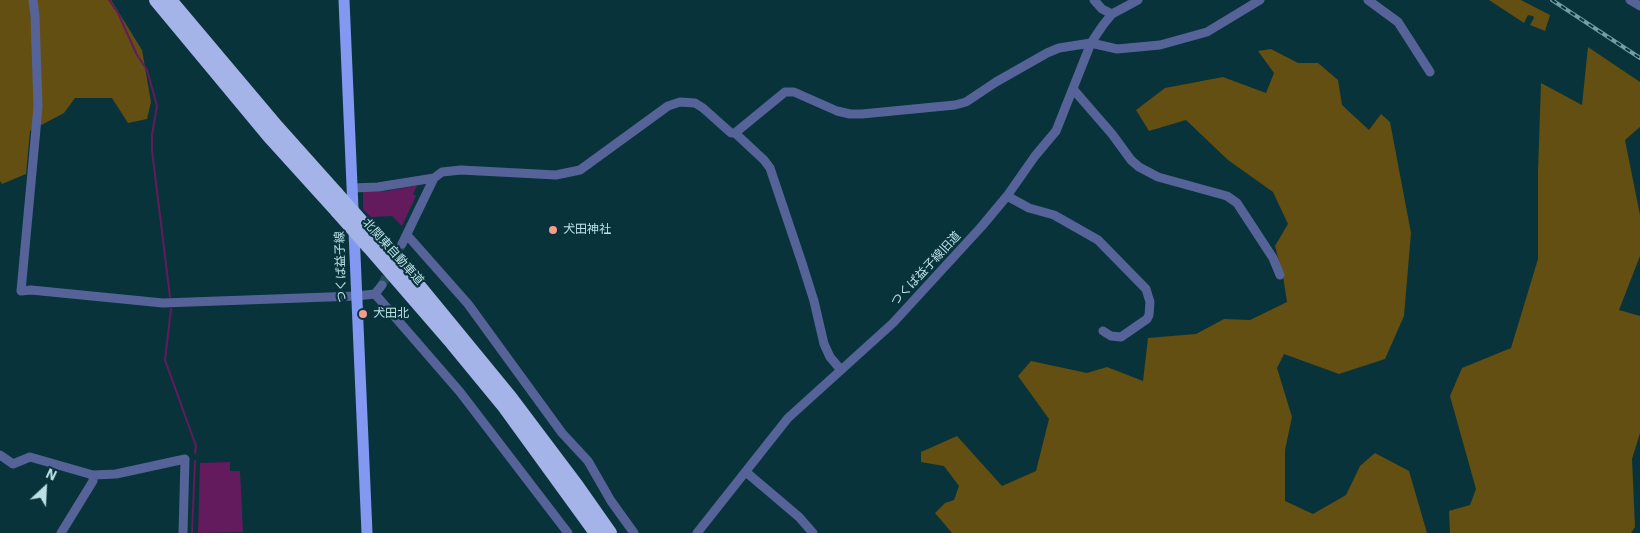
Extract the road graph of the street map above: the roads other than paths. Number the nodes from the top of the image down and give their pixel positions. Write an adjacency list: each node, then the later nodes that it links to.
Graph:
1 (33, 0): 24 (street)
2 (156, 0): 34 (highway, 北関東自動車道, bridge)
3 (170, 0): 35 (highway, 北関東自動車道, bridge)
4 (344, 0): 17 (main road, つくば益子線)
5 (1094, 0): 11 (street)
6 (1138, 0): 11 (street, つくば益子線旧道)
7 (1260, 0): 12 (street)
8 (1368, 0): 13 (street)
9 (1630, 0): 10 (street)
10 (1640, 6)
11 (1112, 14): 12 (street, つくば益子線旧道)
12 (1091, 43): 14 (street, つくば益子線旧道); 15 (street)
13 (1430, 72)
14 (1073, 89): 18 (street, つくば益子線旧道); 21 (street)
15 (735, 133): 16 (street); 26 (street)
16 (434, 178): 17 (street); 19 (street)
17 (352, 188): 24 (main road, つくば益子線)
18 (1007, 196): 25 (street); 26 (street, つくば益子線旧道)
19 (407, 235): 20 (street); 36 (street)
20 (402, 244)
21 (1280, 275)
22 (382, 285): 23 (street)
23 (375, 294): 24 (street); 33 (street)
24 (356, 296): 32 (main road, つくば益子線)
25 (1103, 331)
26 (841, 370): 28 (street, つくば益子線旧道)
27 (0, 455): 29 (street)
28 (746, 472): 37 (street, つくば益子線旧道); 38 (street)
29 (93, 475): 30 (street); 31 (street)
30 (61, 533)
31 (183, 533)
32 (367, 533)
33 (568, 533)
34 (596, 533)
35 (610, 533)
36 (634, 533)
37 (697, 533)
38 (813, 533)

